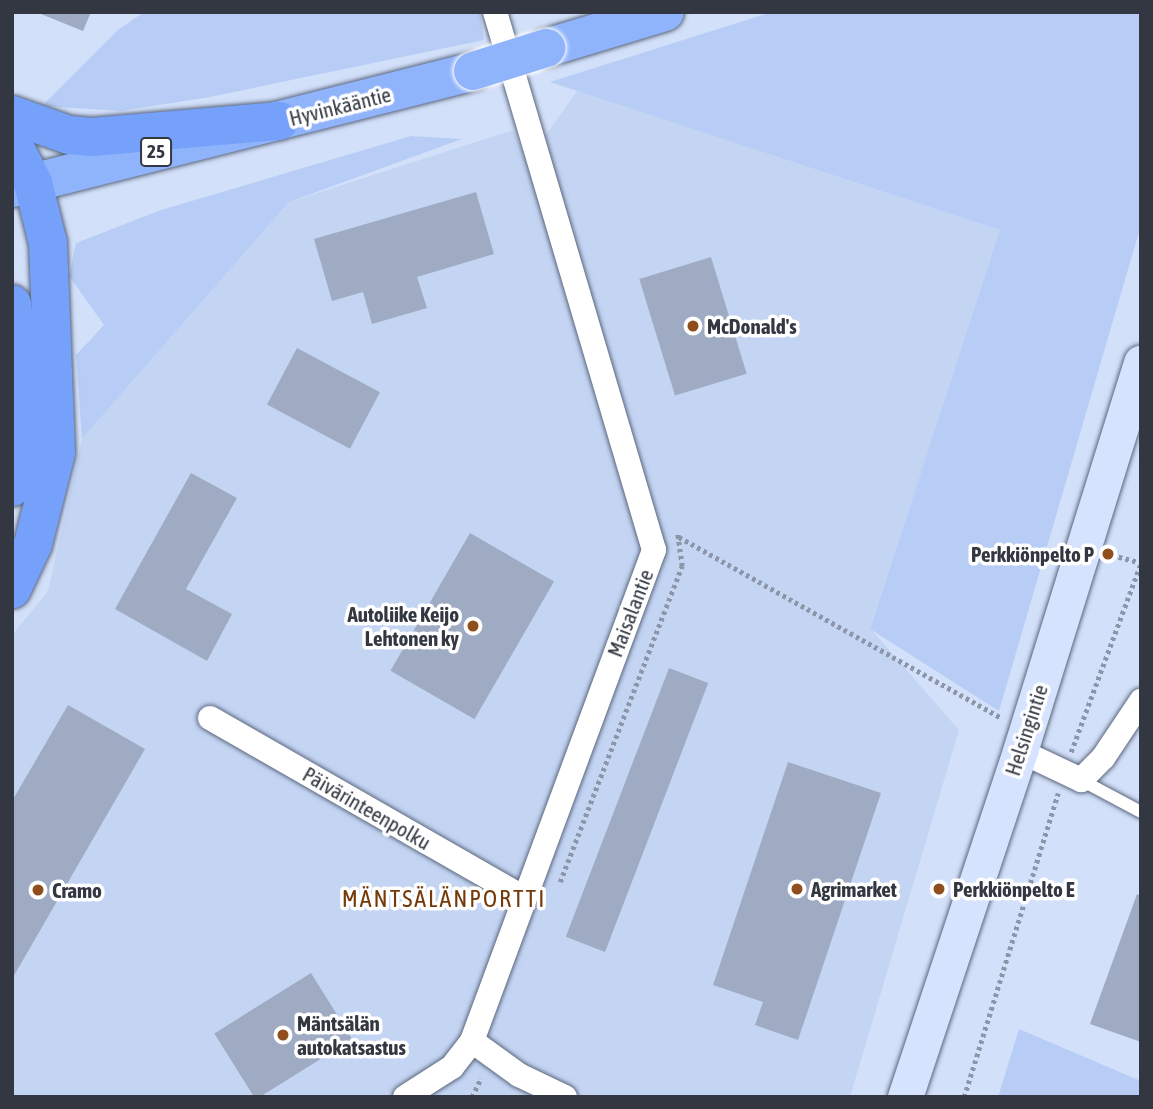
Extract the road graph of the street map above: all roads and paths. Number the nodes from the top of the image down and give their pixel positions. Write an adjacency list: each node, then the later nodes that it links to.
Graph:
1 (495, 12): 21 (street, Maisalantie)
2 (664, 12): 4 (highway, Hyvinkääntie / 25, bridge)
3 (12, 115): 4 (highway)
4 (279, 121): 6 (highway, Hyvinkääntie / 25)
5 (12, 142): 6 (highway)
6 (23, 185): 14 (highway)
7 (12, 304): 9 (highway)
8 (1141, 362): 17 (main road, Helsingintie)
9 (12, 486)
10 (676, 528): 11 (path)
11 (679, 537): 17 (path); 20 (path)
12 (1108, 554): 13 (path)
13 (1141, 563): 18 (path)
14 (12, 589)
15 (1141, 701): 18 (street)
16 (210, 718): 21 (street, Päivärinteenpolku)
17 (1023, 741): 18 (street); 27 (main road, Helsingintie)
18 (1072, 776): 19 (lane); 28 (path)
19 (1141, 812)
20 (558, 887)
21 (524, 898): 22 (street, Maisalantie)
22 (471, 1041): 23 (street); 24 (street, Maisalantie)
23 (492, 1056): 25 (path); 26 (street)
24 (405, 1097)
25 (472, 1097)
26 (565, 1097)
27 (905, 1097)
28 (964, 1097)

